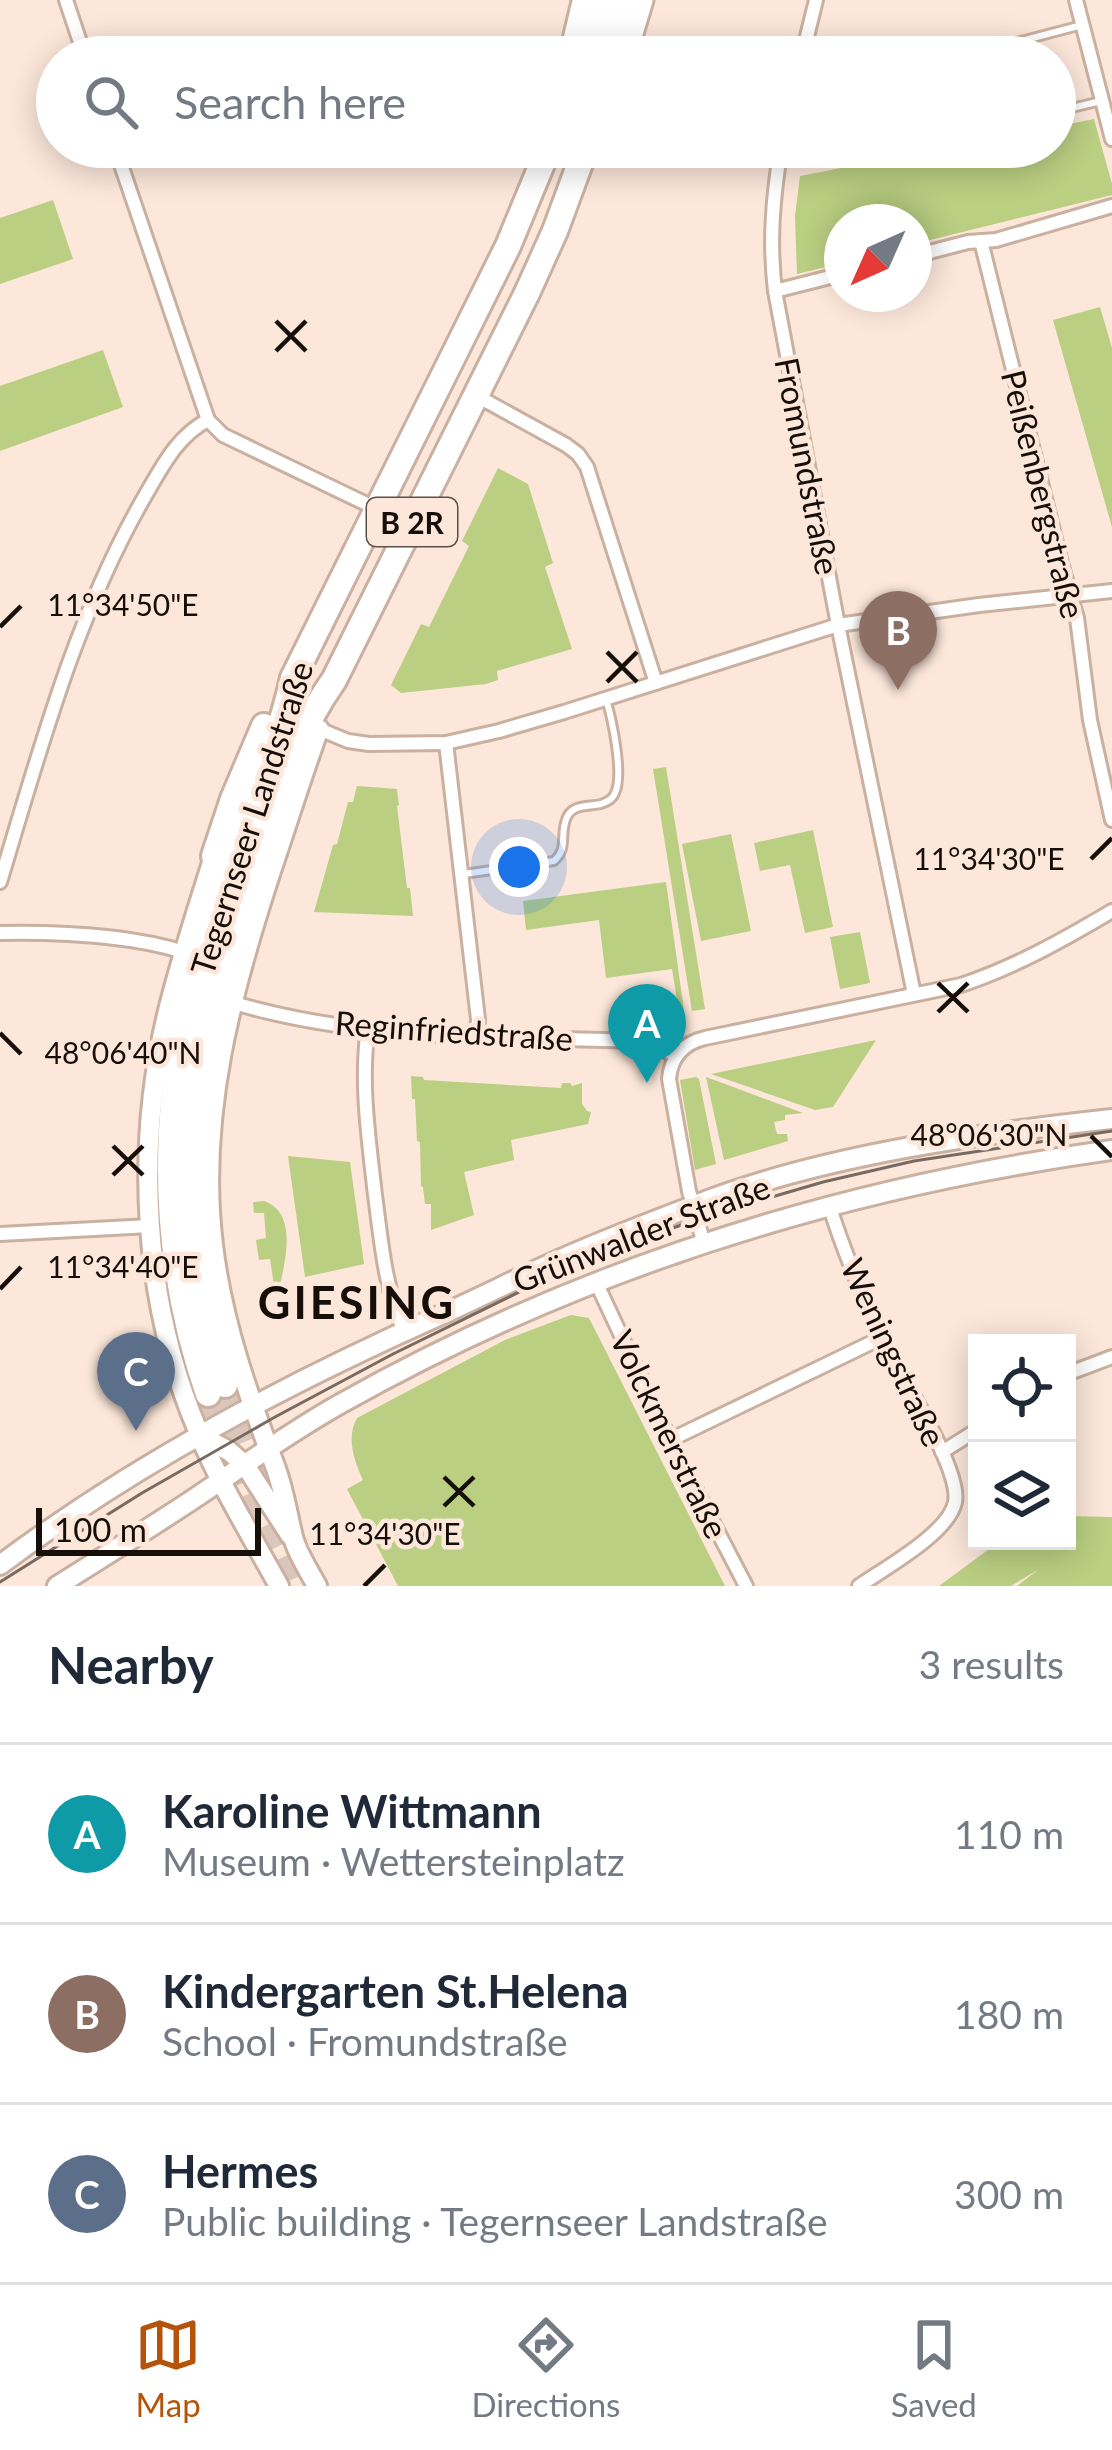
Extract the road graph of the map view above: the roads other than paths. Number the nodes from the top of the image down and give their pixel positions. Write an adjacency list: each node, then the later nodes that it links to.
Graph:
1 (66, 0): 9 (street)
2 (585, 0): 10 (highway)
3 (604, 0): 11 (highway)
4 (623, 0): 12 (highway)
5 (642, 0): 13 (main road)
6 (816, 0): 14 (street)
7 (1076, 0): 8 (street)
8 (1082, 25): 15 (lane); 16 (street)
9 (78, 36)
10 (576, 36)
11 (593, 36)
12 (613, 36)
13 (631, 36)
14 (807, 36)
15 (1040, 36)
16 (1101, 100): 17 (lane); 18 (street)
17 (1076, 107)
18 (1112, 139)
19 (123, 168): 29 (street)
20 (540, 168): 30 (highway, Tegernseer Landstraße / B 2R)
21 (578, 168): 28 (highway, Tegernseer Landstraße / B 2R)
22 (778, 168): 27 (street, Fromundstraße)
23 (1112, 206): 24 (street)
24 (981, 241): 25 (street); 32 (street, Peißenbergstraße)
25 (932, 252)
26 (824, 279): 27 (street)
27 (775, 291): 33 (street, Fromundstraße)
28 (476, 395): 35 (highway, Tegernseer Landstraße / B 2R); 36 (street)
29 (208, 420): 30 (street); 43 (street)
30 (377, 509): 34 (highway, Tegernseer Landstraße / B 2R)
31 (1112, 591): 32 (street)
32 (1072, 594): 33 (street); 40 (street, Peißenbergstraße)
33 (838, 625): 36 (street); 47 (street, Fromundstraße)
34 (293, 678): 41 (highway); 60 (highway, Tegernseer Landstraße / B 2R)
35 (334, 680): 38 (highway); 60 (highway, Tegernseer Landstraße / B 2R)
36 (656, 682): 37 (street)
37 (606, 699): 39 (street); 42 (lane)
38 (320, 729): 39 (street); 48 (main road, Tegernseer Landstraße)
39 (446, 743): 42 (street)
40 (1112, 820)
41 (214, 856): 46 (main road, Tegernseer Landstraße)
42 (461, 874): 50 (street)
43 (0, 882)
44 (1112, 911): 47 (street)
45 (0, 933): 46 (street)
46 (184, 952): 56 (main road, Tegernseer Landstraße)
47 (914, 994): 51 (street)
48 (231, 1002): 49 (street, Reginfriedstraße); 66 (main road, Tegernseer Landstraße)
49 (368, 1028): 50 (street, Reginfriedstraße); 61 (street)
50 (477, 1036): 51 (street, Reginfriedstraße)
51 (676, 1056): 55 (street)
52 (1112, 1119): 55 (main road, Grünwalder Straße)
53 (1112, 1150): 54 (main road, Grünwalder Straße)
54 (829, 1204): 58 (main road, Grünwalder Straße); 62 (street, Weningstraße)
55 (693, 1207): 58 (street); 61 (main road, Grünwalder Straße)
56 (150, 1226): 57 (street); 67 (main road, Tegernseer Landstraße)
57 (0, 1234)
58 (704, 1244): 59 (main road, Grünwalder Straße)
59 (596, 1282): 69 (street, Volckmerstraße); 70 (main road, Grünwalder Straße)
60 (196, 1316): 65 (highway, Tegernseer Landstraße / B 2R)
61 (404, 1331): 66 (main road, Grünwalder Straße)
62 (881, 1338): 69 (street); 71 (street, Weningstraße)
63 (1112, 1357): 64 (street)
64 (1076, 1371)
65 (216, 1390)
66 (252, 1406): 67 (main road, Grünwalder Straße); 70 (main road, Tegernseer Landstraße)
67 (199, 1435): 72 (main road); 73 (main road, Tegernseer Landstraße); 74 (main road)
68 (968, 1436): 71 (street)
69 (670, 1440): 81 (street, Volckmerstraße)
70 (269, 1449): 72 (main road); 75 (main road, Tegernseer Landstraße)
71 (942, 1452): 82 (street, Weningstraße)
72 (245, 1465): 73 (main road); 75 (main road)
73 (221, 1480): 78 (main road); 79 (main road, Tegernseer Landstraße)
74 (43, 1532): 76 (main road); 77 (main road)
75 (293, 1540): 80 (main road)
76 (0, 1548)
77 (0, 1565)
78 (57, 1586)
79 (279, 1586)
80 (316, 1586)
81 (746, 1586)
82 (859, 1586)

